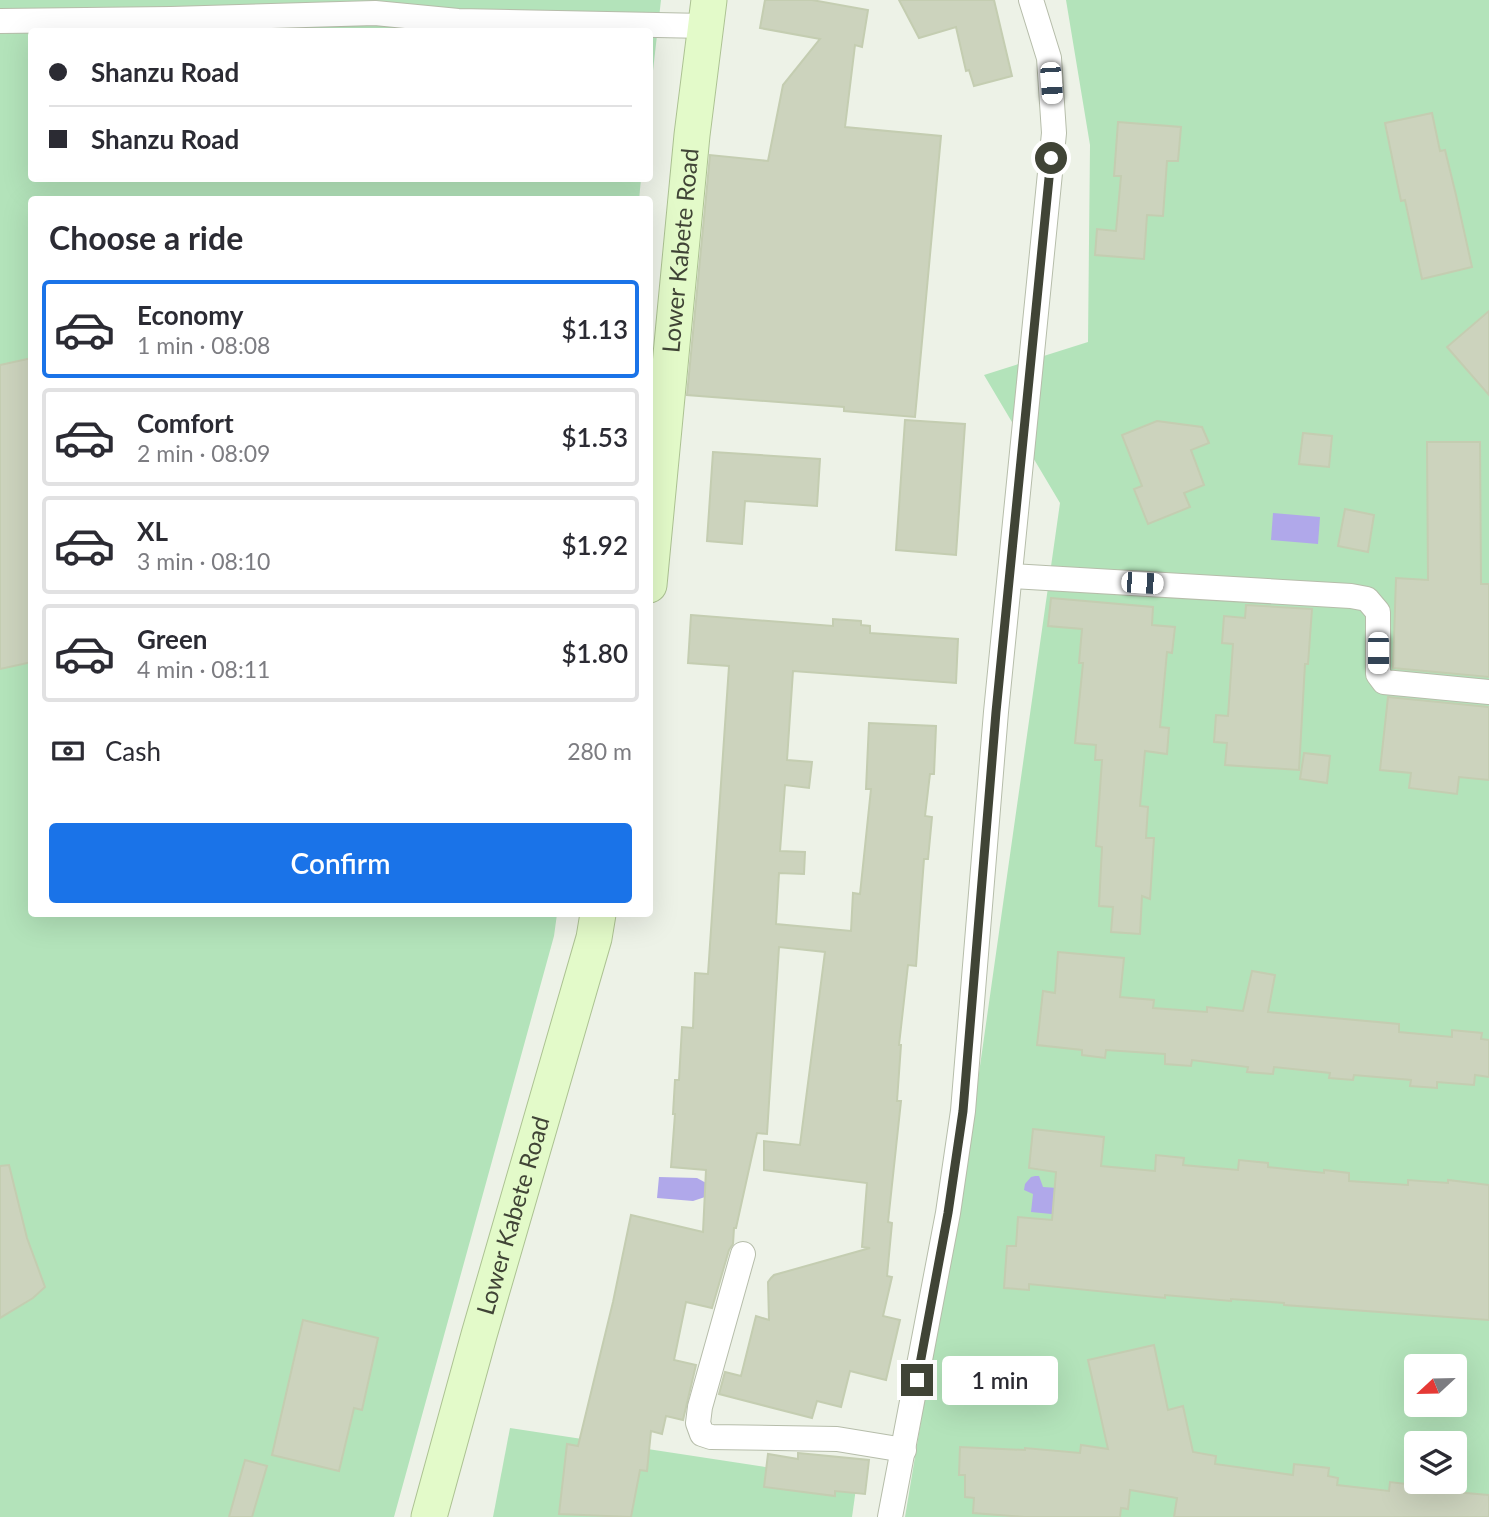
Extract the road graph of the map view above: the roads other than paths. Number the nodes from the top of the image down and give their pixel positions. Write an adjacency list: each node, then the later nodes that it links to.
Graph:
1 (1031, 0): 6 (street)
2 (171, 10): 3 (street); 4 (street)
3 (708, 13): 5 (main road, Lower Kabete Road)
4 (0, 21)
5 (653, 543)
6 (1011, 576): 7 (street); 10 (street)
7 (1489, 692)
8 (598, 917): 11 (main road, Lower Kabete Road)
9 (743, 1254): 10 (street)
10 (904, 1450): 12 (street)
11 (429, 1517)
12 (890, 1517)

